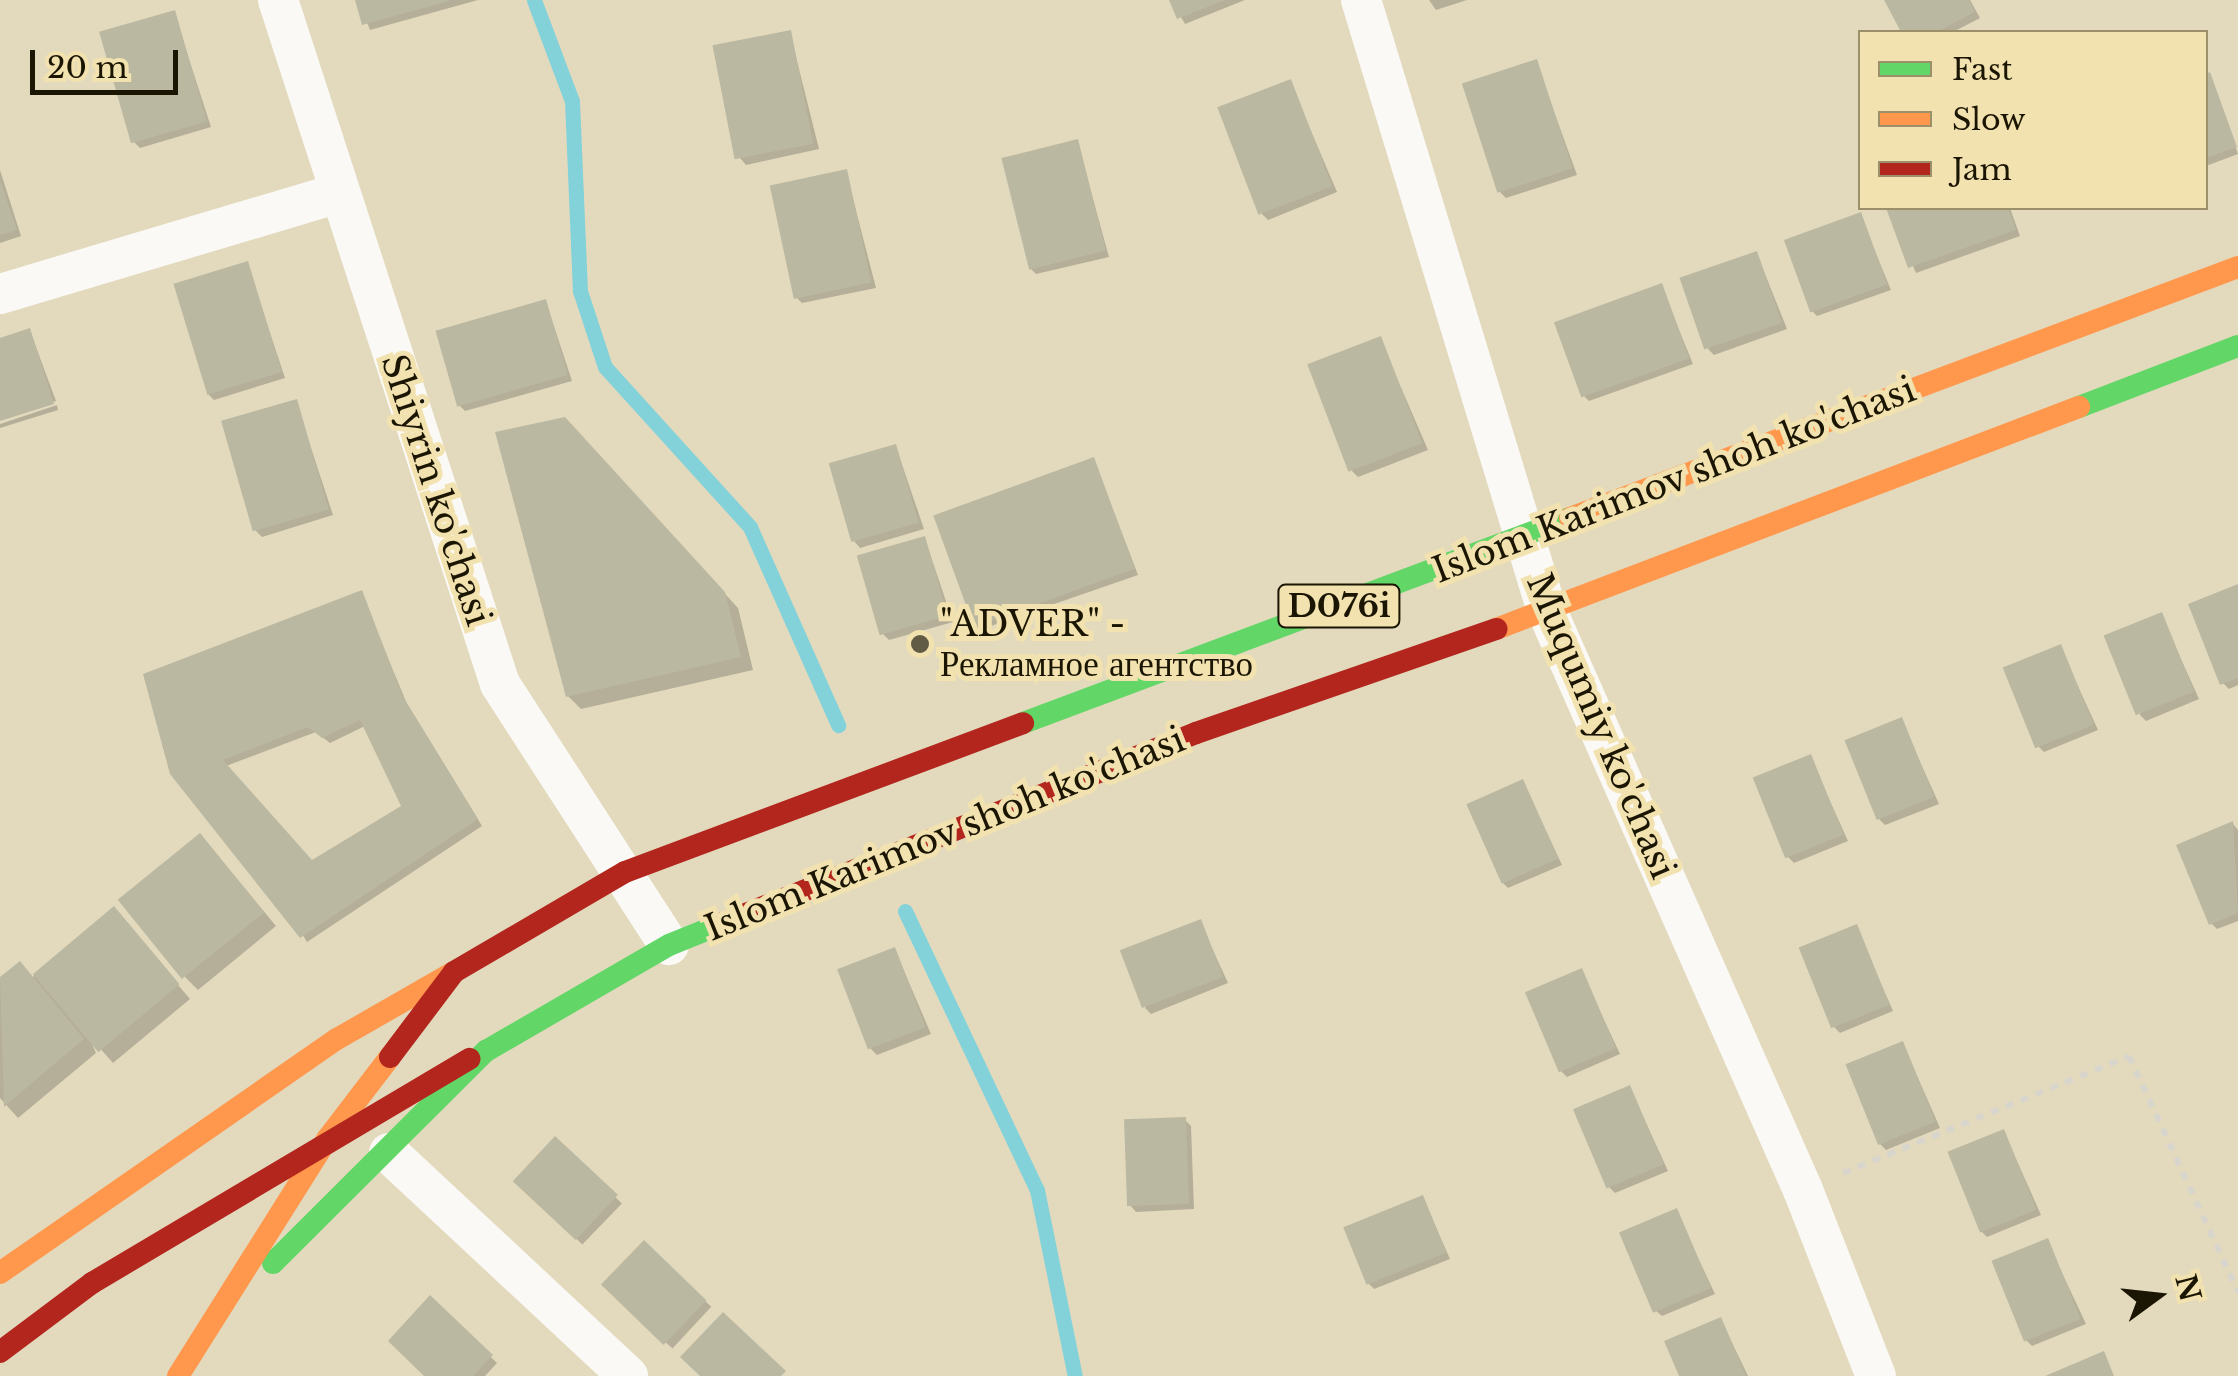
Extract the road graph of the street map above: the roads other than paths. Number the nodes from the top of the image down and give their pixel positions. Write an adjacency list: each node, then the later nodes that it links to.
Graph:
1 (278, 0): 3 (street, Shiyrin ko'chasi)
2 (1361, 0): 7 (street, Muqumiy ko'chasi)
3 (339, 193): 5 (street); 9 (street, Shiyrin ko'chasi)
4 (2238, 267): 7 (main road, Islom Karimov shoh ko'chasi / D076i)
5 (0, 294)
6 (2238, 346): 8 (main road, Islom Karimov shoh ko'chasi / D076i)
7 (1522, 538): 8 (street, Muqumiy ko'chasi); 9 (main road, Islom Karimov shoh ko'chasi / D076i)
8 (1548, 611): 10 (main road, Islom Karimov shoh ko'chasi / D076i); 20 (street, Muqumiy ko'chasi)
9 (625, 872): 10 (street, Shiyrin ko'chasi); 11 (main road, Islom Karimov shoh ko'chasi / D076i)
10 (669, 944): 12 (main road, Islom Karimov shoh ko'chasi / D076i)
11 (454, 972): 13 (main road); 15 (main road, Islom Karimov shoh ko'chasi / D076i)
12 (486, 1051): 13 (main road, Islom Karimov shoh ko'chasi / D076i); 14 (main road)
13 (328, 1138): 16 (main road); 17 (main road, Islom Karimov shoh ko'chasi / D076i)
14 (388, 1152): 16 (main road); 19 (street)
15 (0, 1272)
16 (212, 1319): 18 (main road)
17 (0, 1352)
18 (178, 1376)
19 (628, 1376)
20 (1876, 1376)

